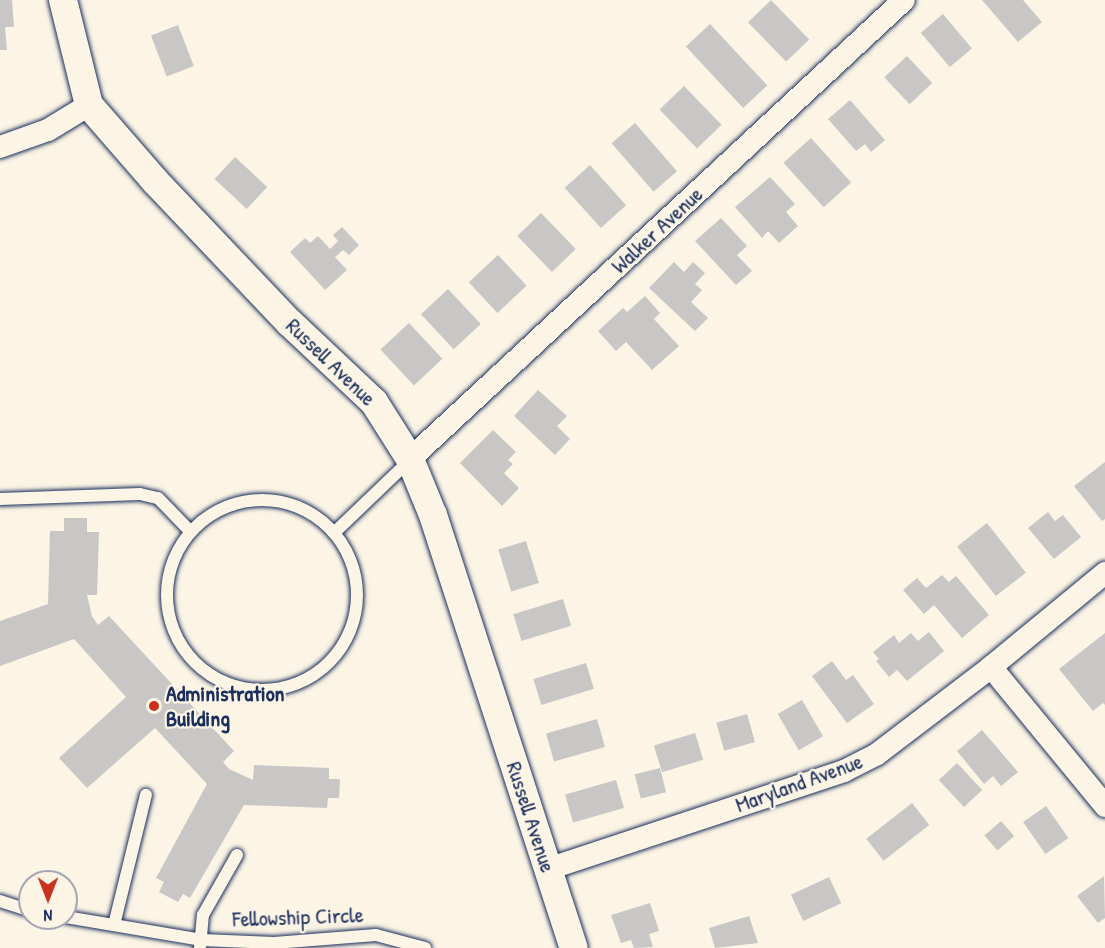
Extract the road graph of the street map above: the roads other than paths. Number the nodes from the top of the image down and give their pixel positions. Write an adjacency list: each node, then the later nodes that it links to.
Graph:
1 (63, 0): 3 (street, Russell Avenue)
2 (904, 0): 5 (street, Walker Avenue)
3 (89, 105): 4 (street); 5 (street, Russell Avenue)
4 (0, 147)
5 (410, 459): 8 (lane); 14 (street, Russell Avenue)
6 (0, 499): 7 (lane)
7 (191, 532): 8 (lane); 8 (lane)
8 (334, 533)
9 (1105, 573): 10 (street, Maryland Avenue)
10 (991, 668): 12 (street); 14 (street, Maryland Avenue)
11 (146, 795): 18 (lane)
12 (1105, 806)
13 (237, 855): 19 (lane)
14 (548, 869): 21 (street, Russell Avenue)
15 (0, 901): 16 (lane)
16 (18, 907)
17 (78, 919): 18 (lane, Fellowship Circle)
18 (114, 925): 19 (lane, Fellowship Circle)
19 (201, 944): 20 (lane, Fellowship Circle)
20 (424, 948)
21 (574, 948)

